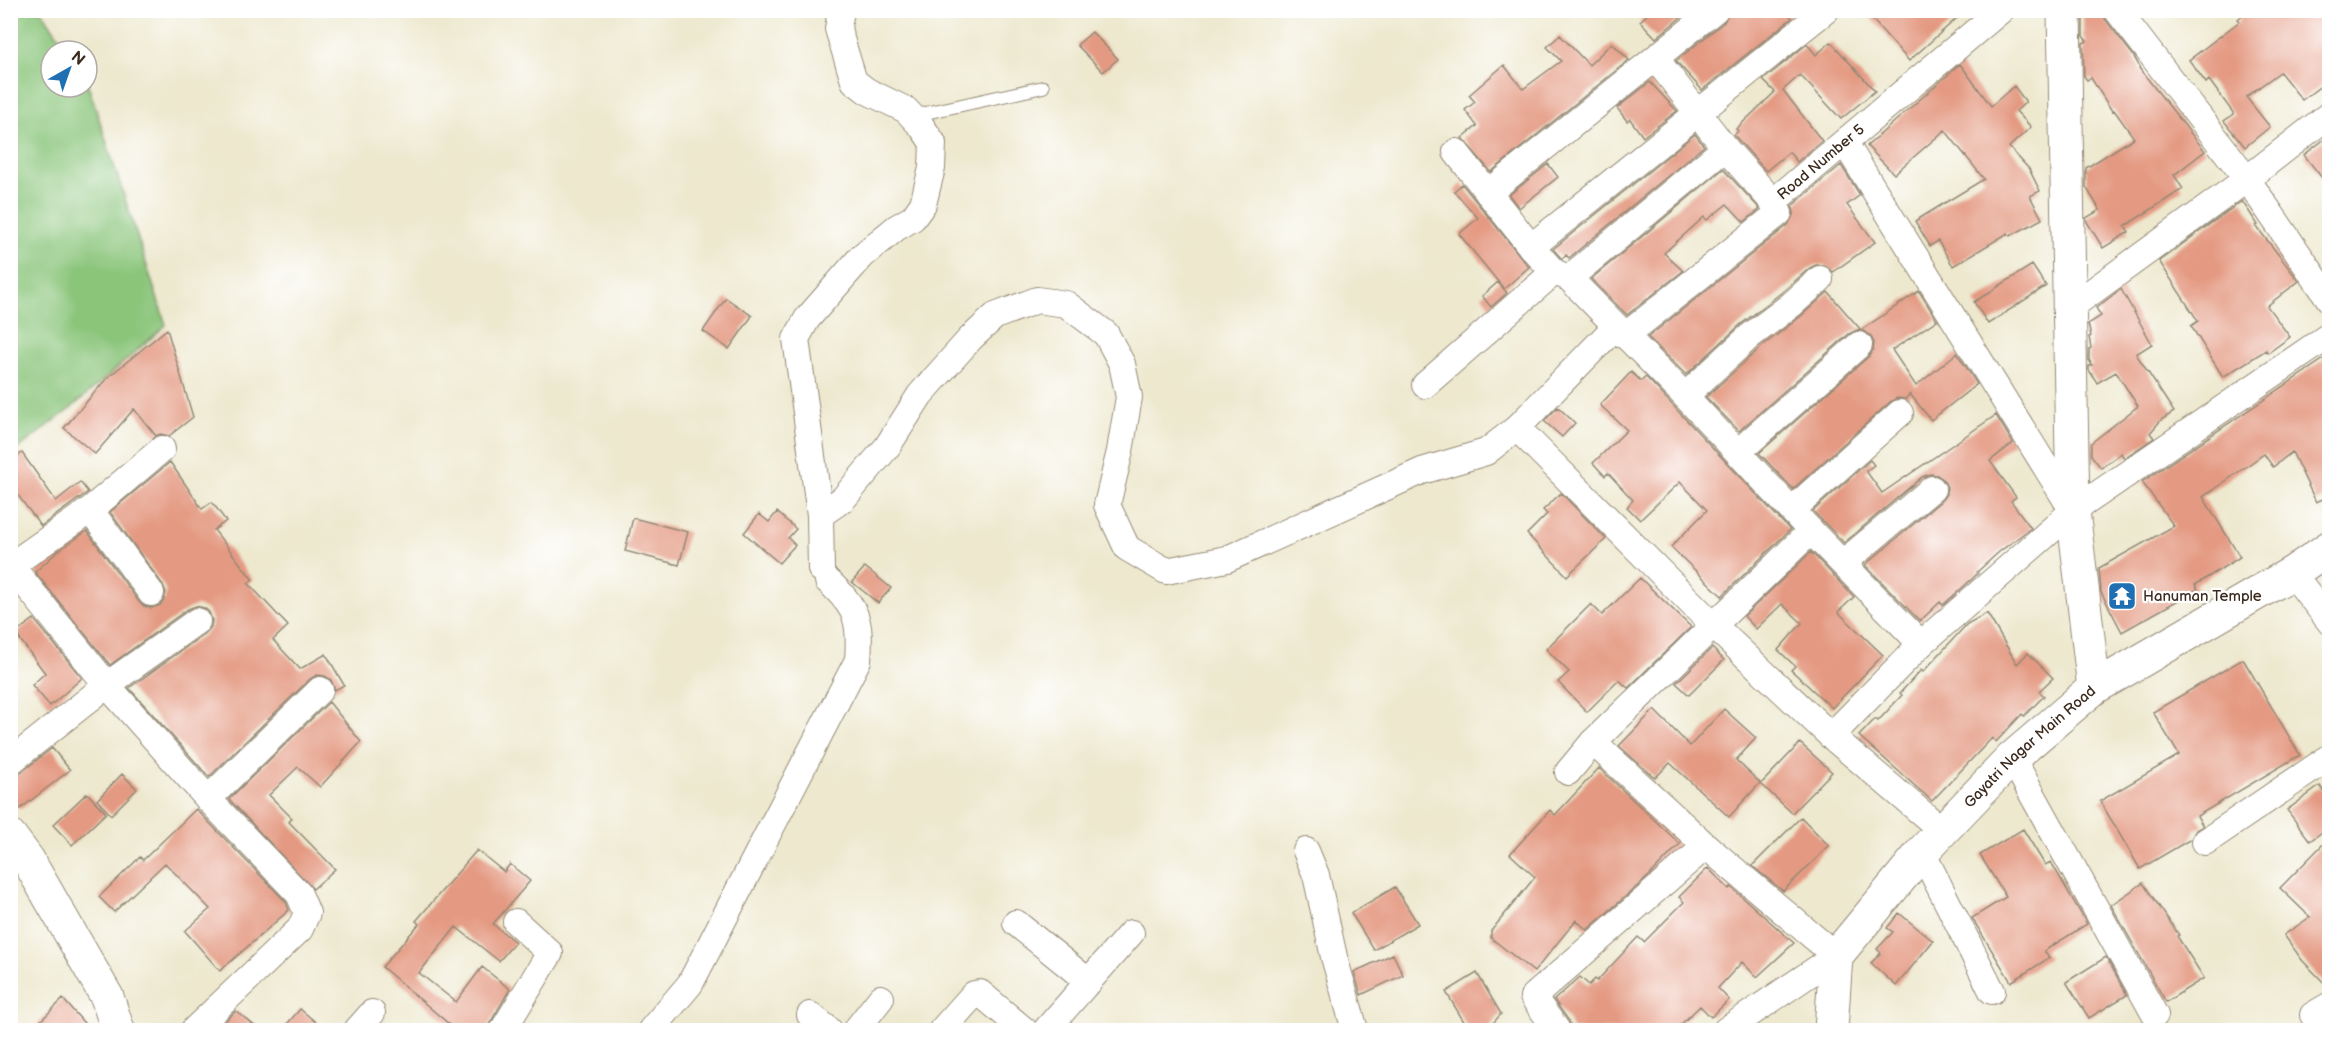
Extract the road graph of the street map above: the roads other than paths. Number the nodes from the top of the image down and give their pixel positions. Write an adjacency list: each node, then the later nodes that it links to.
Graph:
1 (841, 10): 11 (street)
2 (1715, 10): 7 (street)
3 (1826, 10): 9 (street)
4 (2001, 10): 12 (street, Road Number 5)
5 (2064, 10): 22 (street)
6 (2117, 10): 15 (street)
7 (1656, 58): 9 (street); 16 (street)
8 (1043, 87): 11 (lane)
9 (1699, 113): 13 (street); 18 (street)
10 (2330, 114): 15 (street)
11 (912, 116): 36 (street)
12 (1845, 143): 17 (street, Road Number 5); 35 (street)
13 (1725, 148): 17 (street); 19 (street)
14 (1456, 152): 16 (street)
15 (2247, 178): 21 (street); 22 (street)
16 (1488, 193): 18 (street)
17 (1773, 202): 23 (street, Road Number 5)
18 (1531, 247): 19 (street)
19 (1561, 275): 23 (street); 26 (street)
20 (1820, 279): 27 (street)
21 (2330, 300)
22 (2071, 308): 35 (street)
23 (1620, 331): 27 (street); 29 (street)
24 (2330, 335): 35 (street)
25 (1859, 345): 31 (street)
26 (1425, 385)
27 (1685, 396): 31 (street)
28 (1900, 413): 34 (street)
29 (1517, 428): 36 (street); 45 (street)
30 (162, 449): 33 (street)
31 (1738, 452): 34 (street)
32 (1932, 489): 39 (street)
33 (90, 510): 40 (street); 42 (street)
34 (1792, 510): 37 (street)
35 (2073, 511): 46 (street); 48 (street)
36 (820, 515): 73 (street)
37 (1810, 531): 39 (street); 45 (street)
38 (2330, 547): 41 (street, Gayatri Nagar Main Road)
39 (1843, 563): 46 (street)
40 (11, 566): 47 (street)
41 (2292, 573): 44 (street); 48 (street, Gayatri Nagar Main Road)
42 (151, 593)
43 (197, 621): 47 (street)
44 (2330, 622)
45 (1713, 625): 50 (street); 51 (street)
46 (1922, 644): 50 (street)
47 (107, 685): 54 (street); 56 (street)
48 (2094, 688): 53 (street, Gayatri Nagar Main Road)
49 (320, 690): 56 (street)
50 (1831, 735): 58 (street)
51 (1593, 742): 55 (street); 60 (street)
52 (2330, 757): 59 (street)
53 (2012, 758): 58 (street, Gayatri Nagar Main Road); 69 (street)
54 (10, 762)
55 (1568, 772)
56 (208, 799): 71 (street)
57 (10, 836): 70 (street)
58 (1933, 841): 65 (street, Gayatri Nagar Main Road); 67 (street)
59 (2205, 842)
60 (1706, 846): 65 (street); 79 (street)
61 (1306, 851): 78 (street)
62 (516, 922): 72 (street)
63 (1016, 923): 66 (street)
64 (1131, 933): 66 (street)
65 (1836, 956): 80 (street); 81 (street)
66 (1089, 982): 77 (street)
67 (1992, 991)
68 (881, 998): 74 (street)
69 (2155, 1016)
70 (118, 1030)
71 (194, 1030)
72 (502, 1030)
73 (651, 1030)
74 (856, 1030)
75 (942, 1030): 76 (street)
76 (1024, 1030)
77 (1046, 1030)
78 (1355, 1030)
79 (1557, 1030)
80 (1726, 1030)
81 (1831, 1030)

